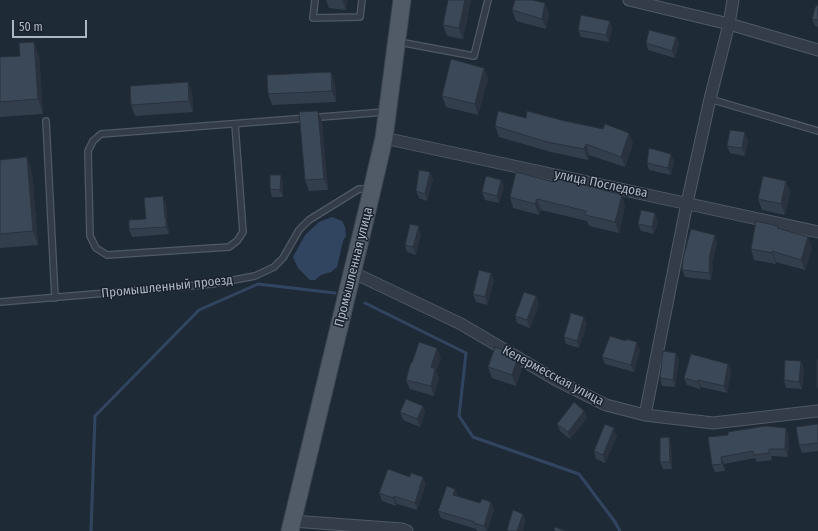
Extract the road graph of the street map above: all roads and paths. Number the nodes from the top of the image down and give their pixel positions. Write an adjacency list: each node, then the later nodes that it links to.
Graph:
1 (315, 0): 2 (lane)
2 (362, 0)
3 (402, 0): 8 (main road, Промышленная улица)
4 (488, 0): 8 (lane)
5 (629, 0): 7 (street)
6 (733, 0): 7 (street)
7 (729, 24): 9 (street); 10 (street)
8 (397, 42): 11 (main road, Промышленная улица)
9 (818, 50)
10 (710, 98): 14 (lane); 17 (street)
11 (387, 112): 13 (lane); 15 (main road, Промышленная улица)
12 (46, 121): 20 (lane)
13 (235, 124): 13 (lane)
14 (818, 131)
15 (384, 138): 16 (main road, Промышленная улица); 17 (street, улица Последова)
16 (372, 189): 19 (main road, Промышленная улица); 20 (lane, Промышленный проезд)
17 (687, 203): 18 (street, улица Последова); 23 (street)
18 (818, 232)
19 (352, 272): 23 (street, Келермесская улица); 24 (main road, Промышленная улица)
20 (55, 298): 21 (lane, Промышленный проезд)
21 (0, 302)
22 (818, 411): 23 (street, Келермесская улица)
23 (645, 415)
24 (291, 526): 25 (street)
25 (407, 531)

